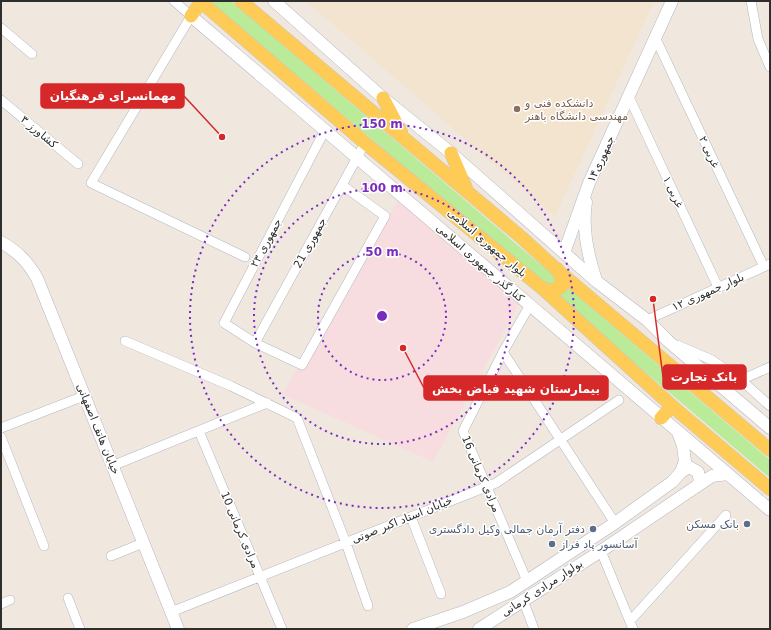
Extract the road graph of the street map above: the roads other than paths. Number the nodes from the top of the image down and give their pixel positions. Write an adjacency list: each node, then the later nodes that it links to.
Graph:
1 (174, 1): 7 (street)
2 (200, 1): 7 (main road); 17 (main road, بلوار جمهوری اسلامی)
3 (274, 1): 13 (street)
4 (672, 1): 9 (street, جمهوری۱۴)
5 (751, 1): 11 (street)
6 (243, 2): 16 (main road)
7 (191, 16): 15 (street, کنارگذر جمهوری اسلامی); 26 (street)
8 (1, 28): 10 (street)
9 (654, 37): 12 (street, جمهوری۱۴); 27 (street, ۲ غربی)
10 (32, 54)
11 (770, 67)
12 (629, 97): 21 (street, جمهوری۱۴); 30 (street, ۱ غربی)
13 (383, 98): 16 (main road); 18 (street)
14 (1, 100): 20 (street, کشاورز ۳)
15 (325, 130): 19 (street, کنارگذر جمهوری اسلامی); 36 (street, ۲۳ جمهوری)
16 (405, 139): 23 (main road)
17 (365, 143): 19 (street, جمهوری 21); 31 (main road, بلوار جمهوری اسلامی)
18 (451, 153): 23 (main road); 25 (street)
19 (357, 158): 22 (street, جمهوری 21); 32 (street, کنارگذر جمهوری اسلامی)
20 (78, 164)
21 (589, 183): 25 (street, جمهوری۱۴); 29 (street)
22 (342, 185): 36 (street, جمهوری 21); 36 (street)
23 (467, 191): 28 (main road)
24 (1, 242): 40 (street, خیابان هاتف اصفهانی)
25 (564, 253): 29 (street)
26 (245, 257)
27 (767, 266): 30 (street, بلوار جمهوری ۱۲)
28 (556, 269): 31 (main road); 52 (main road)
29 (596, 281): 33 (street)
30 (718, 287): 33 (street, بلوار جمهوری ۱۲)
31 (542, 288): 43 (main road, بلوار جمهوری اسلامی)
32 (530, 305): 37 (street, مرادی کرمانی 16); 45 (street, کنارگذر جمهوری اسلامی)
33 (647, 320): 35 (street)
34 (126, 341): 42 (street)
35 (668, 341): 39 (street); 47 (street)
36 (255, 342)
37 (503, 352): 51 (street); 57 (street, مرادی کرمانی 16)
38 (770, 367): 39 (street)
39 (741, 380): 44 (street)
40 (84, 396): 46 (street); 53 (street, خیابان هاتف اصفهانی)
41 (618, 400): 51 (street, خیابان استاد اکبر صوتی)
42 (267, 403): 48 (street); 64 (street)
43 (672, 406): 45 (main road); 58 (main road, بلوار جمهوری اسلامی)
44 (770, 406)
45 (661, 418): 49 (street, کنارگذر جمهوری اسلامی)
46 (1, 428)
47 (770, 428)
48 (199, 431): 53 (street); 68 (street, مرادی کرمانی 10)
49 (677, 431): 54 (street); 55 (street, کنارگذر جمهوری اسلامی)
50 (1, 436): 65 (street)
51 (560, 439): 57 (street, خیابان استاد اکبر صوتی); 62 (street)
52 (770, 450)
53 (112, 466): 63 (street, خیابان هاتف اصفهانی)
54 (681, 472): 56 (street); 62 (street, بولوار مرادی کرمانی)
55 (728, 474): 56 (street, بولوار مرادی کرمانی); 59 (street, کنارگذر جمهوری اسلامی)
56 (697, 486): 66 (street, بولوار مرادی کرمانی)
57 (487, 487): 61 (street, خیابان استاد اکبر صوتی); 69 (street, مرادی کرمانی 16)
58 (770, 489)
59 (770, 510)
60 (726, 515): 78 (street)
61 (411, 517): 64 (street, خیابان استاد اکبر صوتی); 70 (street)
62 (615, 523): 69 (street, بولوار مرادی کرمانی)
63 (143, 543): 67 (street); 76 (street, خیابان هاتف اصفهانی)
64 (346, 543): 68 (street, خیابان استاد اکبر صوتی); 75 (street)
65 (44, 546)
66 (601, 551): 73 (street, بولوار مرادی کرمانی); 78 (street)
67 (111, 556)
68 (260, 577): 76 (street, خیابان استاد اکبر صوتی); 81 (street, مرادی کرمانی 10)
69 (527, 581): 77 (street, بولوار مرادی کرمانی)
70 (440, 594)
71 (68, 598): 79 (street)
72 (10, 600): 74 (street)
73 (523, 600): 83 (street, بولوار مرادی کرمانی); 84 (street)
74 (1, 604)
75 (368, 606)
76 (171, 612): 80 (street, خیابان هاتف اصفهانی)
77 (441, 624): 82 (street, بولوار مرادی کرمانی)
78 (631, 625)
79 (80, 629)
80 (178, 629)
81 (282, 629)
82 (413, 629)
83 (479, 629)
84 (534, 629)

